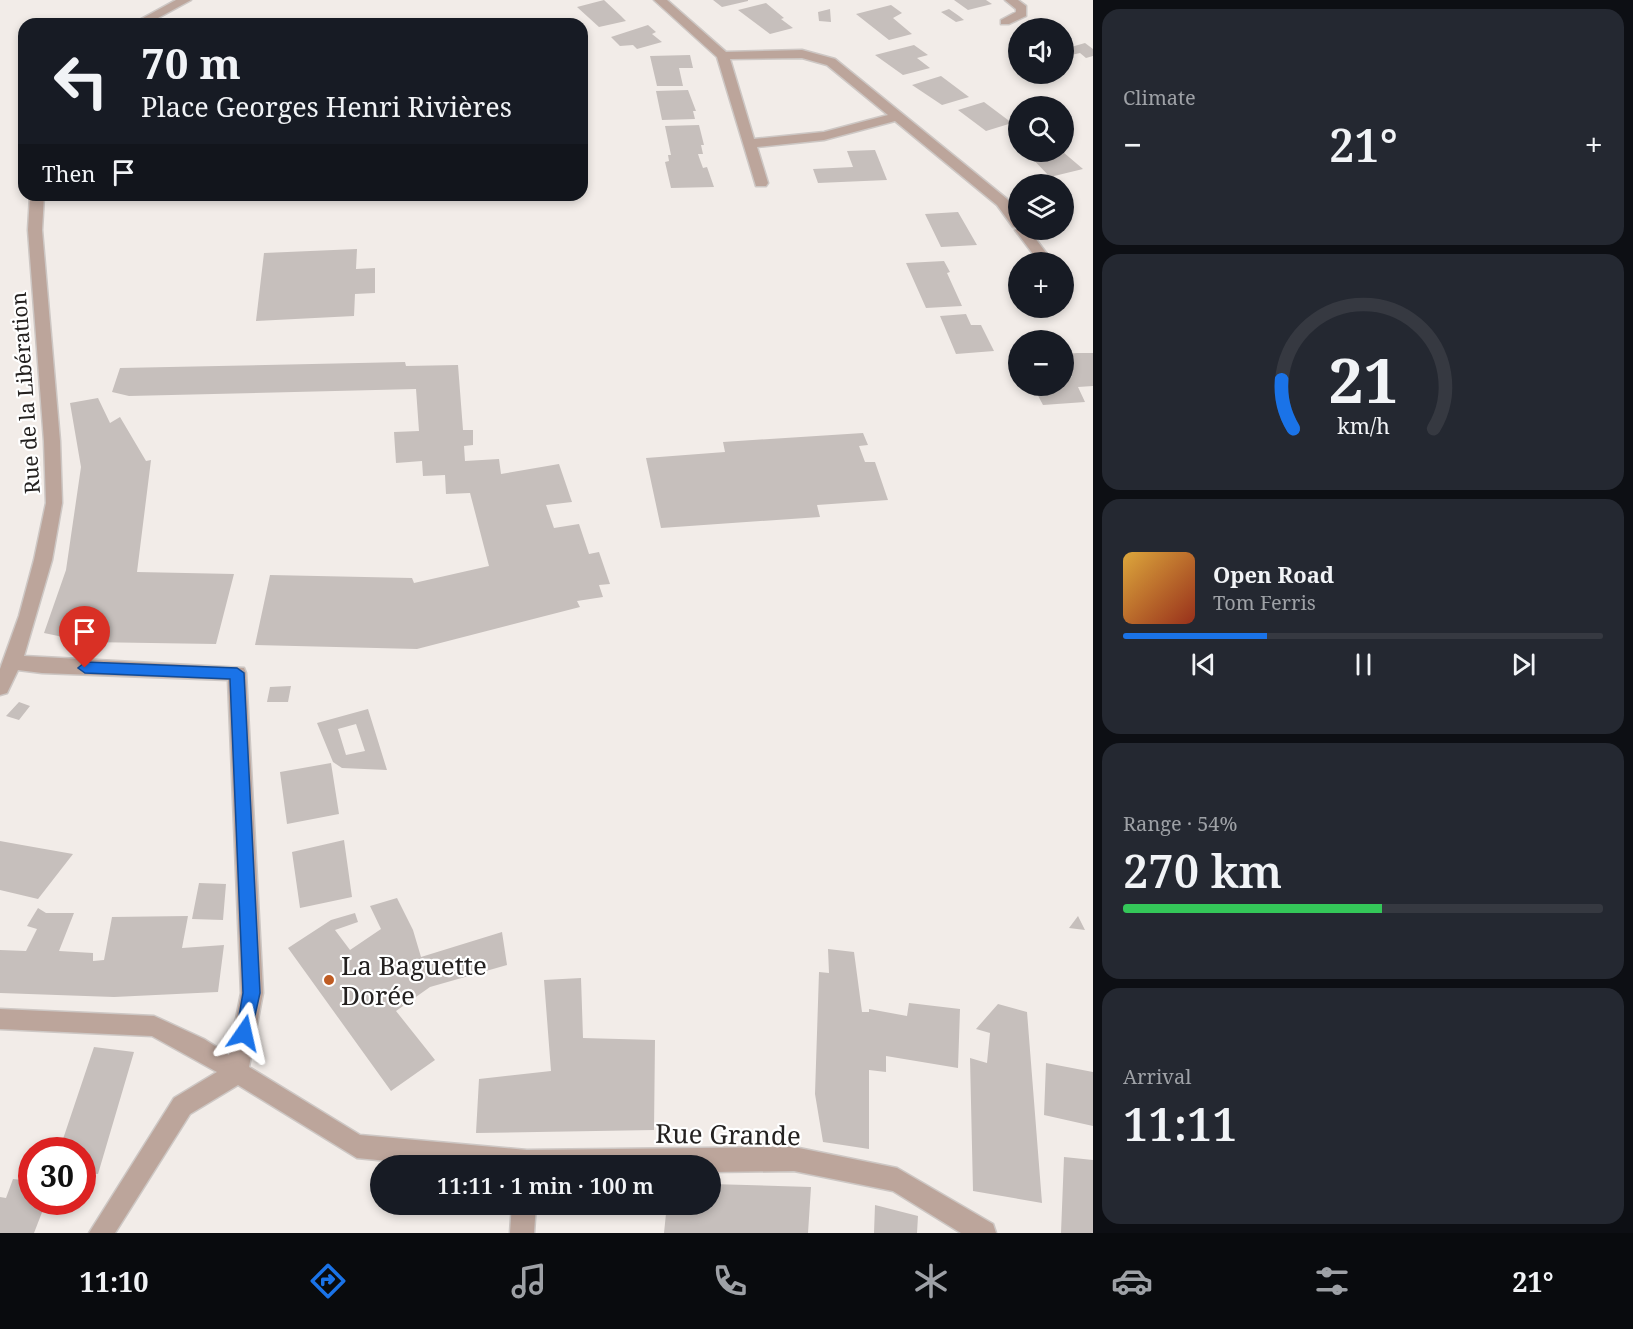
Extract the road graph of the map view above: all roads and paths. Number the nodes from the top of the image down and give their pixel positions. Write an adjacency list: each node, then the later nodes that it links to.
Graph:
1 (185, 0): 4 (street)
2 (660, 0): 6 (street)
3 (1011, 0): 5 (street)
4 (150, 18)
5 (1005, 22)
6 (723, 56): 7 (street); 8 (street)
7 (897, 117): 8 (street); 11 (street)
8 (749, 143): 9 (street)
9 (761, 183)
10 (37, 201): 12 (street, Rue de la Libération)
11 (1008, 210)
12 (13, 662): 13 (street, Rue de la Libération); 15 (street)
13 (0, 688)
14 (0, 1019): 15 (street, Rue Grande)
15 (237, 1073): 16 (street, Rue Grande); 19 (street)
16 (442, 1155)
17 (721, 1160): 21 (street, Rue Grande)
18 (523, 1215): 20 (street)
19 (101, 1233)
20 (522, 1233)
21 (984, 1233)

